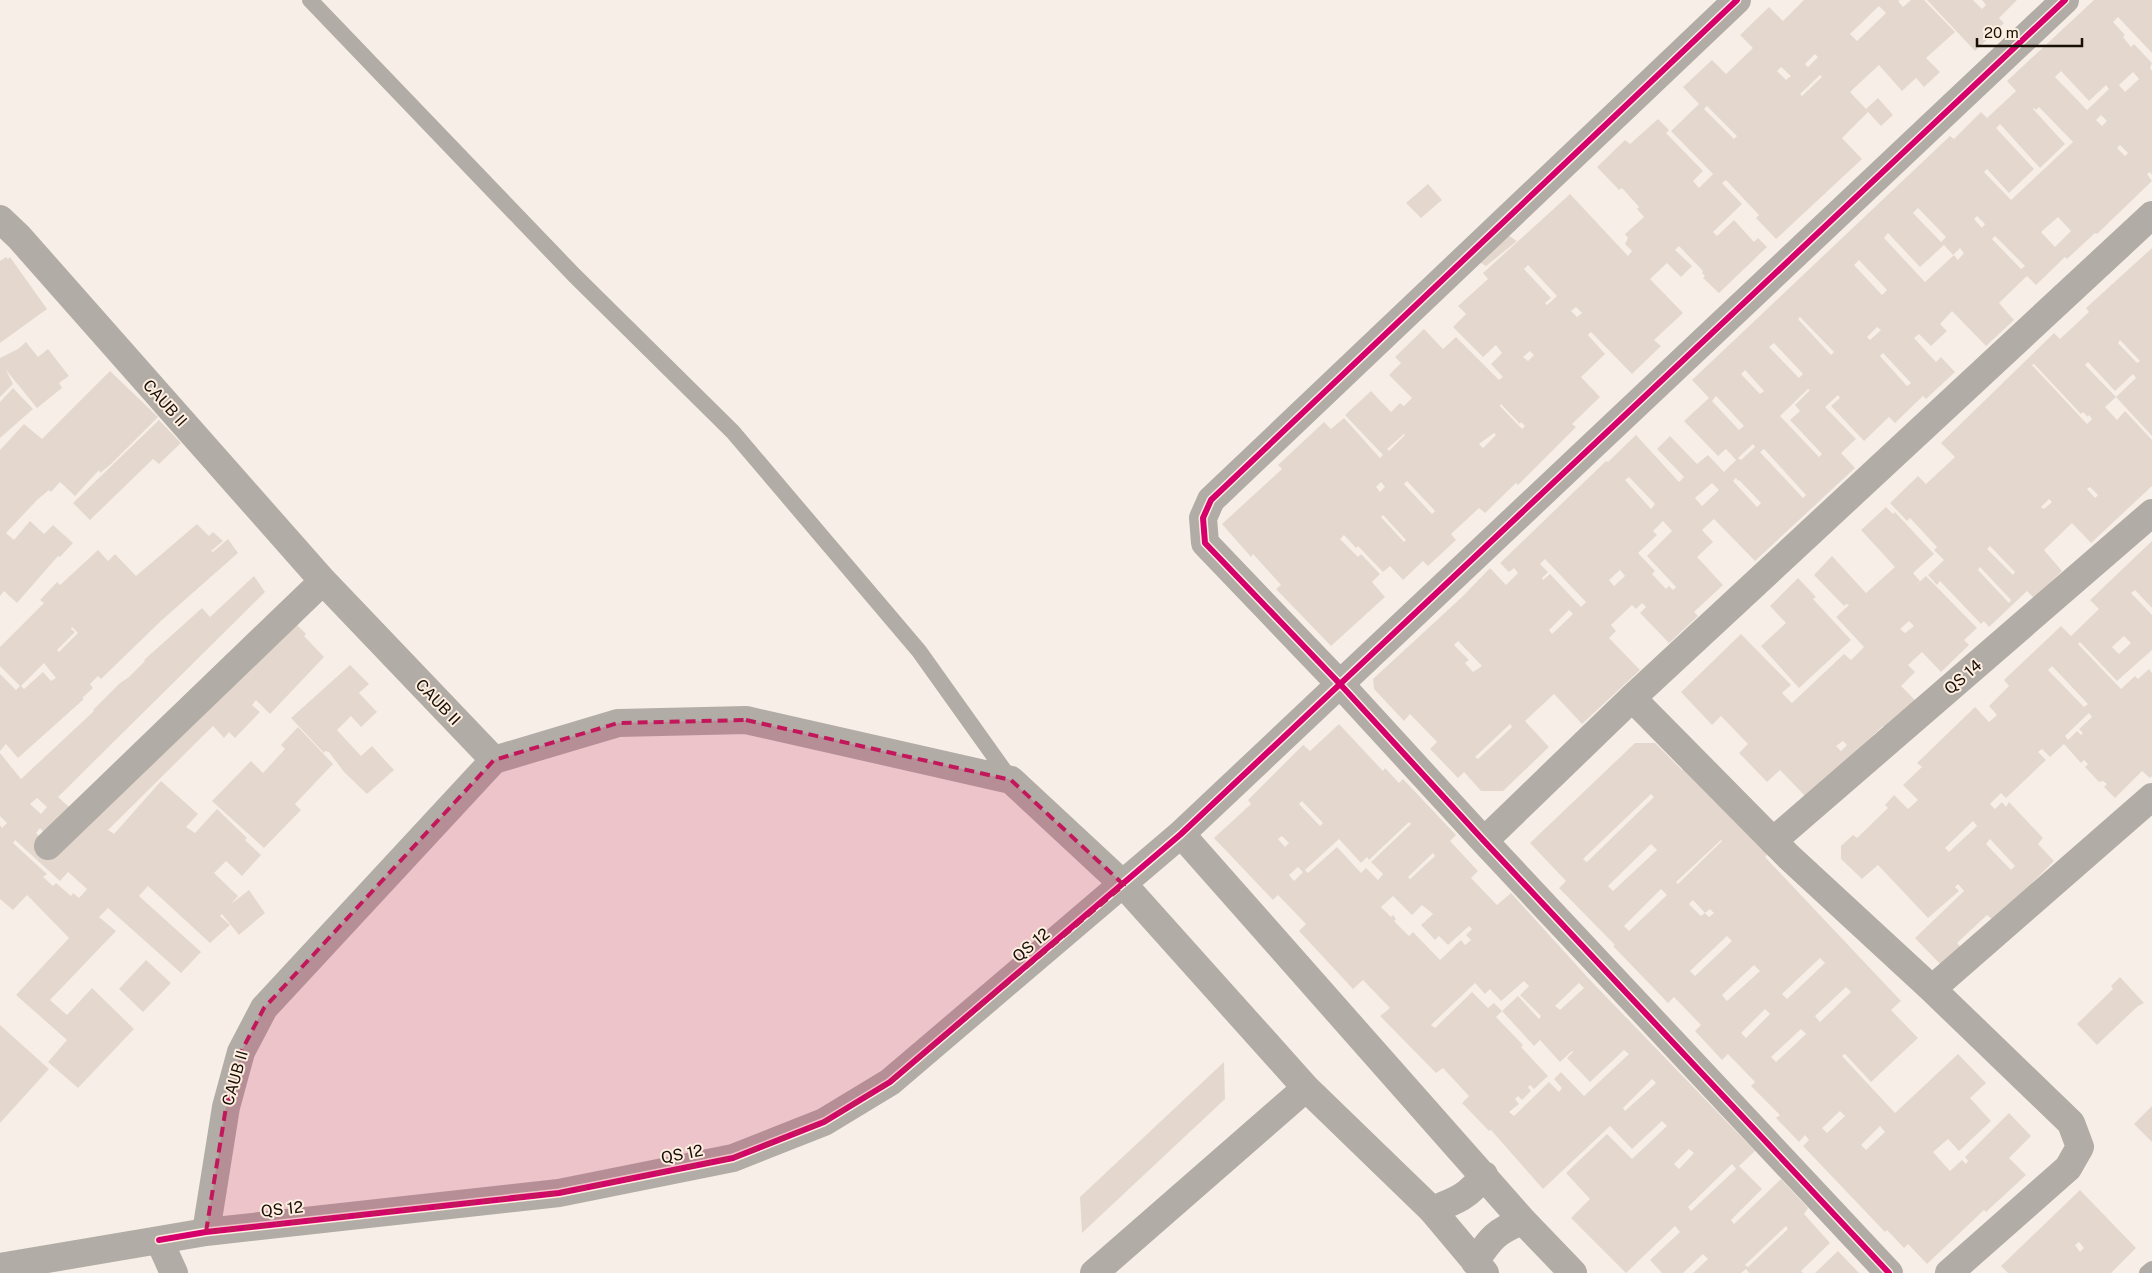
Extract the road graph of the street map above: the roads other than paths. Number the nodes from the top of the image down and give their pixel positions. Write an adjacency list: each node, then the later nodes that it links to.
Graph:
1 (310, 0): 11 (lane)
2 (1737, 0): 8 (street)
3 (2065, 0): 8 (street, QS 12)
4 (2152, 215): 9 (street)
5 (6, 236): 7 (street, CAUB II)
6 (2152, 513): 15 (street, QS 14)
7 (323, 581): 10 (street, CAUB II); 16 (street)
8 (1340, 684): 13 (street, QS 12); 14 (street)
9 (1632, 698): 14 (street); 15 (street)
10 (494, 760): 11 (street); 23 (street, CAUB II)
11 (1011, 780): 17 (street)
12 (2152, 797): 18 (street)
13 (1182, 834): 17 (street, QS 12); 20 (street)
14 (1484, 841): 31 (street)
15 (1773, 841): 18 (street)
16 (48, 846)
17 (1124, 885): 19 (street); 23 (street, QS 12)
18 (1932, 990): 32 (street)
19 (1306, 1088): 21 (street); 28 (street)
20 (1484, 1176): 21 (street); 22 (street)
21 (1432, 1210): 26 (street)
22 (1523, 1221): 26 (street); 30 (street)
23 (206, 1232): 24 (street, QS 12)
24 (159, 1240): 25 (street, QS 12); 29 (street)
25 (0, 1267)
26 (1480, 1268)
27 (2152, 1269): 33 (lane)
28 (1100, 1271)
29 (174, 1273)
30 (1573, 1273)
31 (1889, 1273)
32 (1949, 1273)
33 (2147, 1273)

